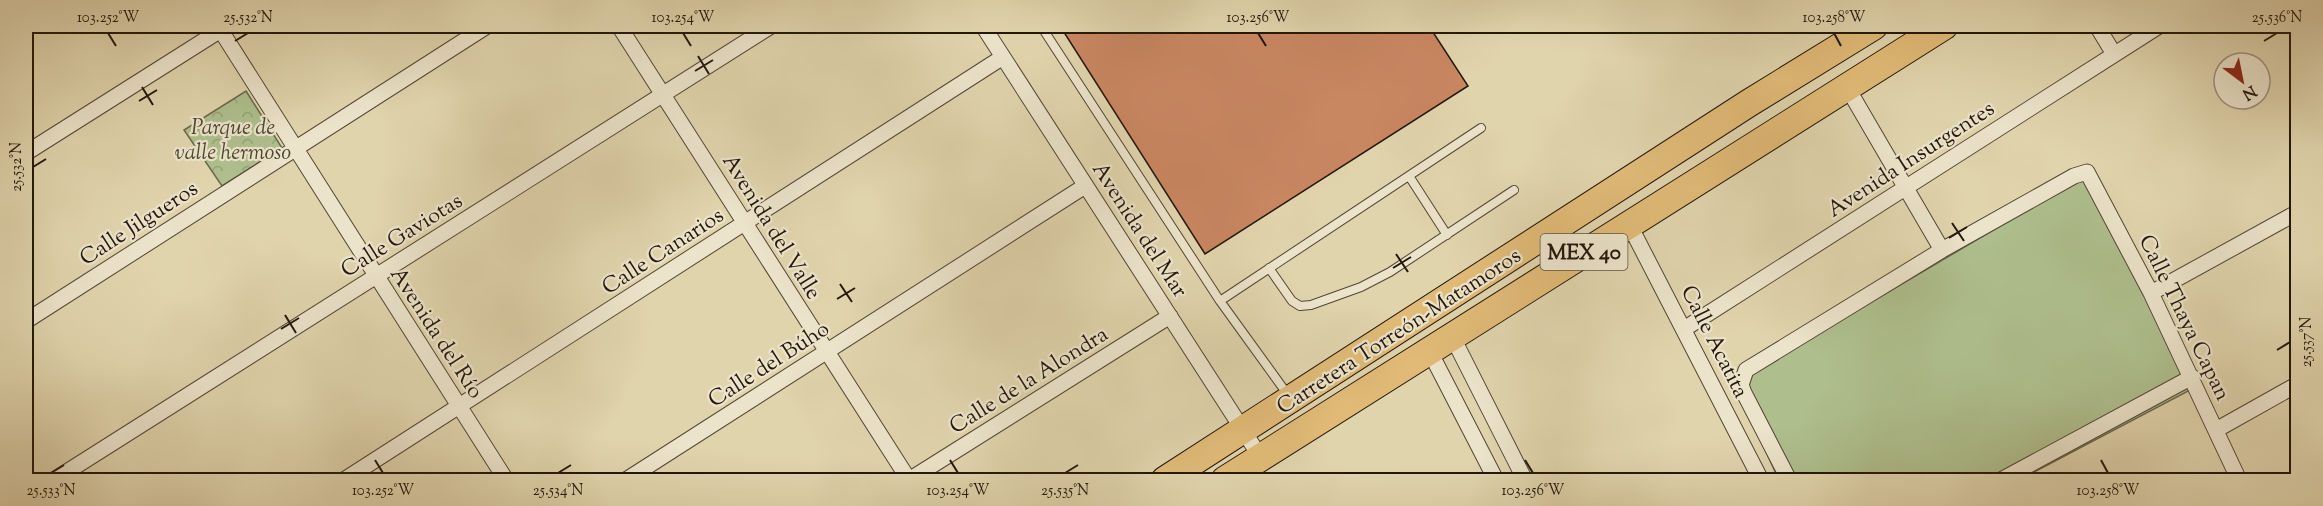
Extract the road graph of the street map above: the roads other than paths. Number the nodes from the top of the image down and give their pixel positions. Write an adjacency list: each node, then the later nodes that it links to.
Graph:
1 (487, 26): 16 (street, Calle Jilgueros)
2 (619, 26): 14 (street, Avenida del Valle)
3 (771, 26): 14 (street, Calle Gaviotas)
4 (983, 26): 12 (street, Avenida del Mar)
5 (1041, 26): 30 (lane)
6 (1874, 26): 39 (highway, Carretera Torreón-Matamoros / MEX 40)
7 (1944, 26): 13 (highway, MEX 40)
8 (2097, 26): 11 (street)
9 (2159, 26): 11 (street, Avenida Insurgentes)
10 (221, 27): 16 (street, Avenida del Río); 17 (street)
11 (2114, 54): 20 (street, Avenida Insurgentes)
12 (1003, 57): 19 (street, Avenida del Mar); 23 (street, Calle Canarios)
13 (1847, 87): 20 (street); 24 (highway, MEX 40)
14 (663, 94): 23 (street, Avenida del Valle); 28 (street, Calle Gaviotas)
15 (1481, 128): 18 (lane)
16 (296, 147): 28 (street, Avenida del Río); 32 (street, Calle Jilgueros)
17 (26, 153)
18 (1409, 176): 25 (lane); 27 (lane)
19 (1085, 186): 31 (street, Avenida del Mar); 36 (street, Calle del Búho)
20 (1905, 188): 26 (street); 33 (street, Avenida Insurgentes)
21 (1514, 190): 25 (lane)
22 (2298, 212): 29 (street)
23 (744, 223): 36 (street, Avenida del Valle); 40 (street, Calle Canarios)
24 (1629, 224): 33 (street, Calle Acatita); 34 (highway, MEX 40)
25 (1447, 235): 27 (lane)
26 (1942, 250): 29 (street, Calle Thaya Capan); 55 (street)
27 (1269, 268): 30 (lane)
28 (376, 277): 40 (street, Avenida del Río); 45 (street, Calle Gaviotas)
29 (2151, 293): 37 (street, Calle Thaya Capan)
30 (1220, 301): 39 (lane)
31 (1170, 316): 41 (street, Avenida del Mar); 49 (street, Calle de la Alondra)
32 (26, 321)
33 (1684, 329): 54 (street, Calle Acatita)
34 (1452, 336): 35 (highway, MEX 40); 53 (street)
35 (1429, 350): 43 (highway, MEX 40); 52 (street)
36 (826, 352): 48 (street, Calle del Búho); 49 (street, Avenida del Valle)
37 (2192, 377): 42 (street, Calle Thaya Capan); 44 (street)
38 (2298, 384): 42 (street)
39 (1291, 399): 41 (highway, Carretera Torreón-Matamoros / MEX 40)
40 (459, 407): 46 (street, Calle Canarios); 47 (street, Avenida del Río)
41 (1243, 430): 43 (street, Avenida del Mar); 50 (highway, Carretera Torreón-Matamoros / MEX 40)
42 (2216, 430): 57 (street, Calle Thaya Capan)
43 (1261, 458): 51 (highway, MEX 40)
44 (2017, 477): 56 (street)
45 (54, 480)
46 (344, 480)
47 (506, 480)
48 (626, 480)
49 (909, 480)
50 (1165, 480)
51 (1225, 480)
52 (1496, 480)
53 (1525, 480)
54 (1761, 480)
55 (1789, 480)
56 (2001, 480)
57 (2239, 480)

